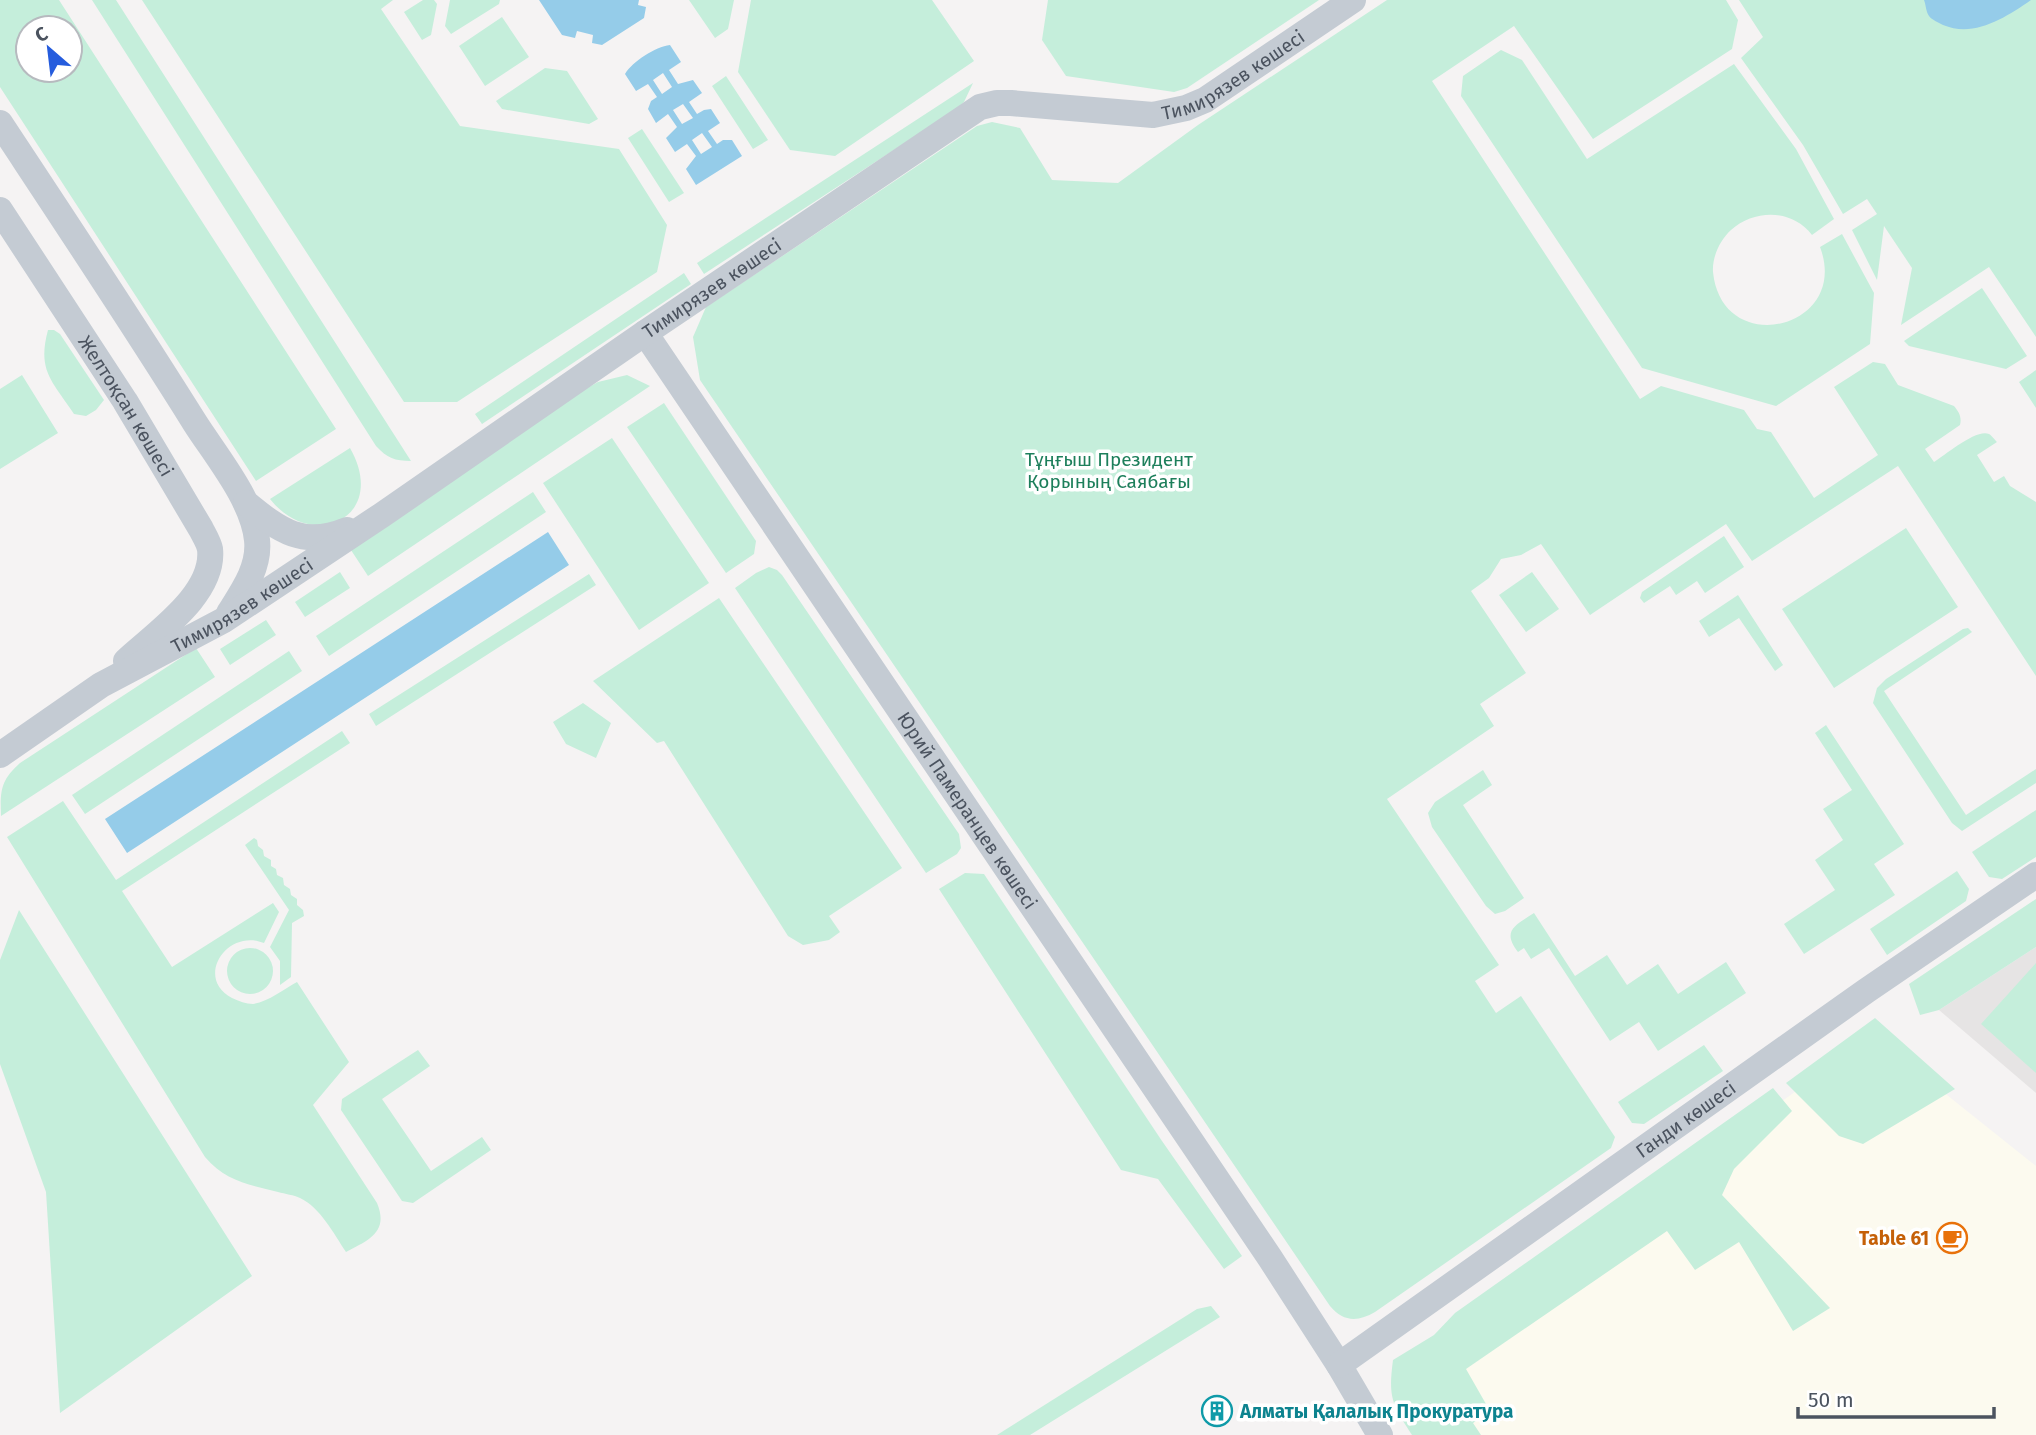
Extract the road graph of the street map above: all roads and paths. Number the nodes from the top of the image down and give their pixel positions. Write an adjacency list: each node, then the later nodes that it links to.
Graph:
1 (1353, 0): 4 (street, Тимирязев көшесі)
2 (0, 123): 5 (street)
3 (0, 210): 7 (street, Желтоқсан көшесі)
4 (645, 333): 6 (street, Тимирязев көшесі); 12 (street, Юрий Памеранцев көшесі)
5 (246, 503): 6 (street); 8 (street)
6 (382, 515): 8 (street, Тимирязев көшесі)
7 (184, 607): 9 (street, Тимирязев көшесі)
8 (224, 620): 9 (street, Тимирязев көшесі)
9 (101, 685): 10 (street, Тимирязев көшесі)
10 (0, 755)
11 (2036, 875): 12 (street, Ганди көшесі)
12 (1339, 1365): 13 (street, Юрий Памеранцев көшесі)
13 (1380, 1435)

